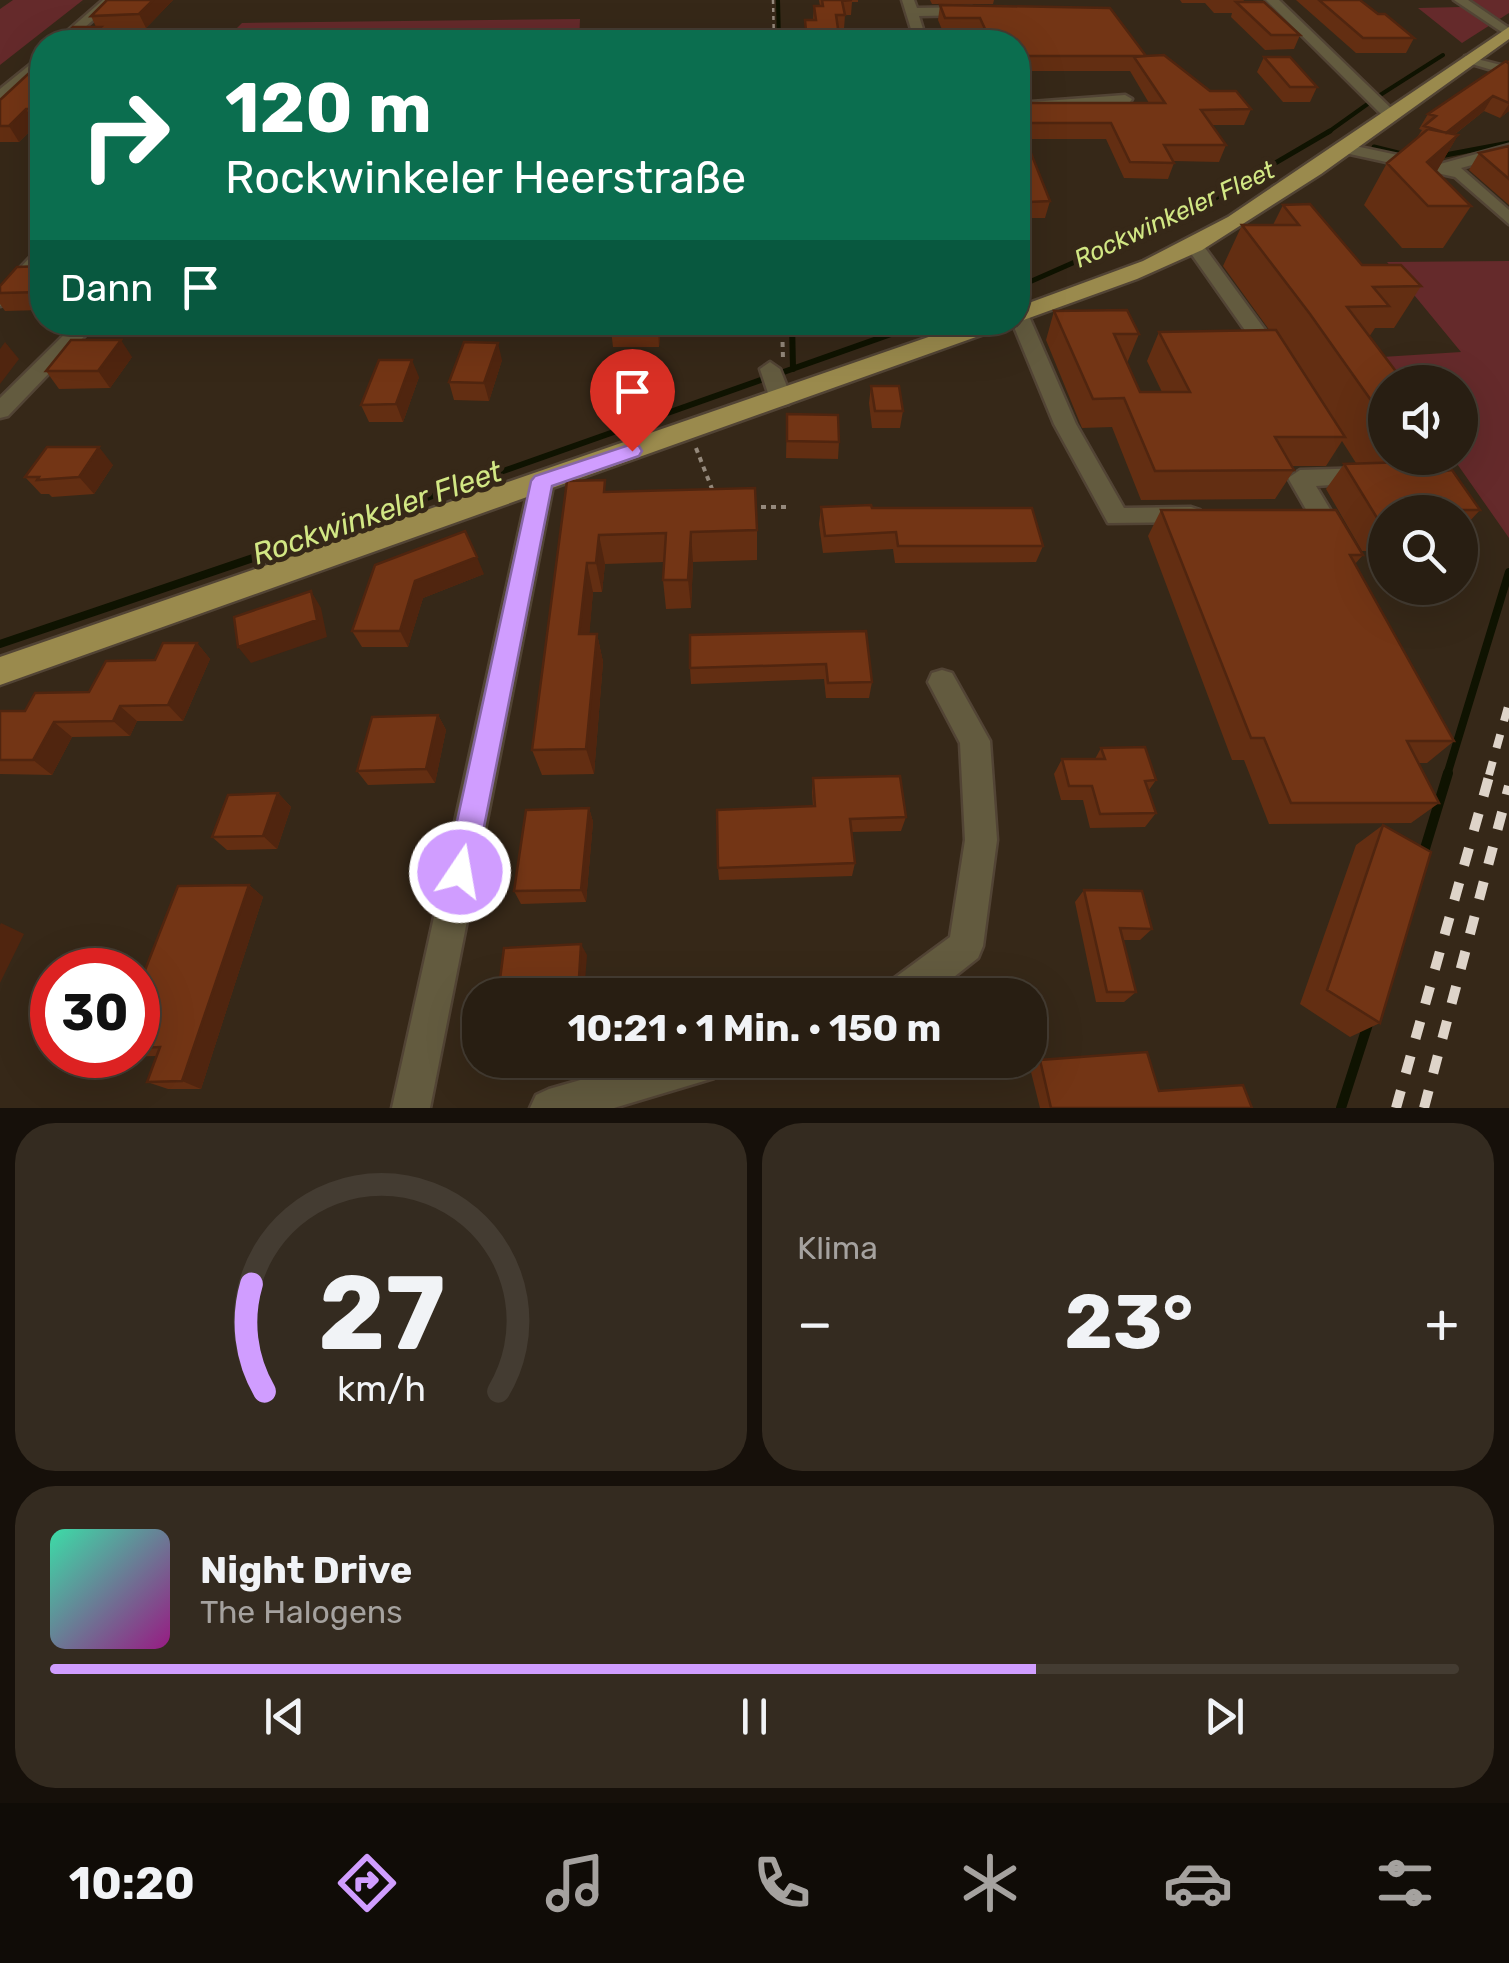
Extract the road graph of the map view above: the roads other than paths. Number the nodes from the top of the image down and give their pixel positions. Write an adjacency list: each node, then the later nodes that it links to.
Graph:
1 (110, 0): 6 (street)
2 (1272, 0): 15 (street)
3 (1460, 0): 8 (street)
4 (910, 6): 5 (street); 7 (street)
5 (990, 11)
6 (76, 30)
7 (917, 30)
8 (1509, 33): 9 (main road)
9 (1470, 59): 11 (street); 15 (main road)
10 (30, 70): 12 (street)
11 (1509, 70)
12 (0, 97)
13 (1125, 100): 14 (street)
14 (1030, 106)
15 (1390, 115): 16 (main road)
16 (1341, 148): 18 (street); 20 (main road)
17 (1509, 150): 18 (street)
18 (1436, 170): 19 (street)
19 (1509, 218)
20 (1194, 244): 23 (main road); 27 (street)
21 (30, 268): 22 (street)
22 (0, 300)
23 (1030, 310)
24 (75, 335): 28 (street)
25 (945, 335): 30 (main road)
26 (1027, 335): 31 (street)
27 (1288, 378)
28 (0, 411)
29 (1387, 476): 32 (street)
30 (542, 481): 33 (main road); 37 (street)
31 (1210, 515)
32 (1352, 565)
33 (0, 672)
34 (942, 682): 35 (street)
35 (924, 978)
36 (652, 1078): 38 (street)
37 (412, 1108)
38 (549, 1108)

